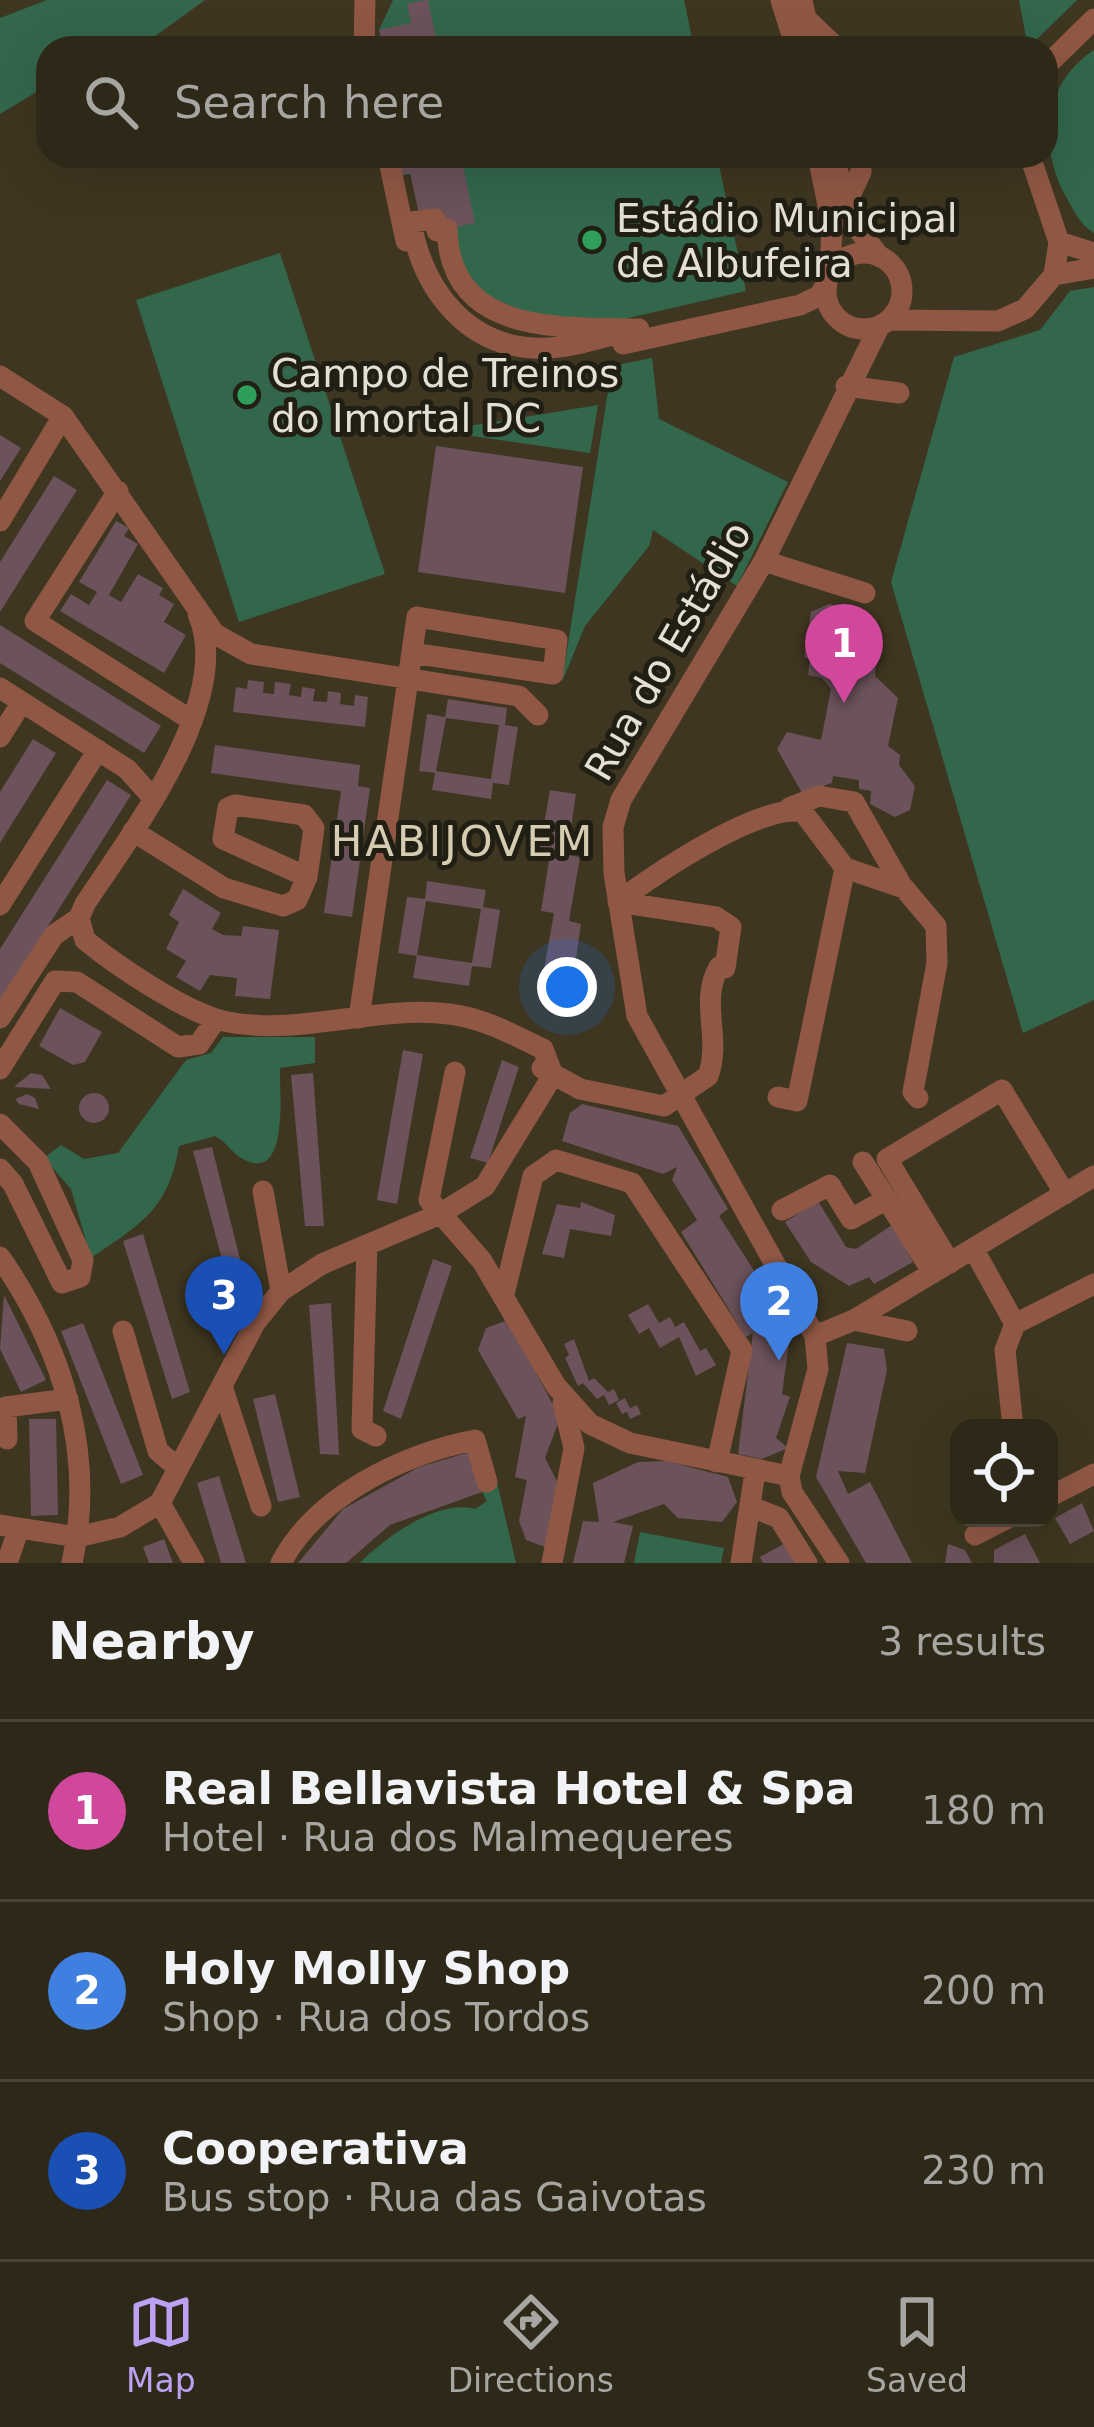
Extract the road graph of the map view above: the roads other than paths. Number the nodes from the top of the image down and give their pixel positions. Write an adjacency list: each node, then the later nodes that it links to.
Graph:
1 (365, 0): 5 (street)
2 (781, 0): 6 (street)
3 (803, 9): 7 (street)
4 (1094, 19): 8 (street)
5 (364, 36)
6 (792, 36)
7 (827, 36)
8 (1058, 54)
9 (391, 168): 22 (street)
10 (820, 168): 22 (street)
11 (836, 168): 14 (street)
12 (861, 168): 14 (street)
13 (1034, 168): 16 (street)
14 (844, 206): 18 (street)
15 (411, 222): 15 (street)
16 (1059, 242): 17 (street); 21 (street)
17 (1094, 253)
18 (881, 257): 20 (street); 22 (street)
19 (1094, 268): 21 (street)
20 (899, 275): 23 (street, Rua do Estádio); 24 (street)
21 (1054, 275): 24 (street)
22 (828, 280): 25 (street)
23 (885, 323): 24 (street); 25 (street); 26 (street, Rua do Estádio)
24 (969, 323)
25 (843, 324): 26 (street)
26 (850, 378): 28 (street); 33 (street, Rua do Estádio)
27 (7, 380): 29 (street); 30 (street)
28 (899, 393)
29 (0, 406)
30 (63, 416): 31 (street); 32 (street)
31 (118, 491): 35 (street); 43 (street)
32 (0, 520)
33 (764, 561): 34 (street); 51 (street, Rua do Estádio)
34 (865, 593)
35 (198, 614): 37 (street); 38 (street)
36 (412, 653): 36 (street); 39 (street)
37 (280, 659): 38 (street); 39 (street)
38 (205, 678): 43 (street)
39 (409, 680): 42 (street); 58 (street)
40 (0, 688): 41 (street)
41 (22, 702): 44 (street); 45 (street)
42 (538, 716)
43 (191, 720): 46 (street)
44 (0, 737)
45 (98, 750): 46 (street); 55 (street)
46 (158, 789): 48 (street)
47 (773, 815): 49 (street); 50 (street); 53 (street)
48 (133, 831): 52 (street); 56 (street)
49 (845, 868): 53 (street); 64 (street)
50 (660, 869): 51 (street); 54 (street)
51 (614, 873): 54 (street, Rua do Estádio)
52 (307, 877): 52 (street)
53 (904, 888): 65 (street)
54 (618, 902): 63 (street, Rua do Estádio); 63 (street)
55 (0, 904)
56 (79, 918): 57 (street); 59 (street)
57 (0, 1018)
58 (359, 1018): 59 (street); 62 (street)
59 (216, 1019): 60 (street)
60 (0, 1069)
61 (455, 1072): 74 (street)
62 (553, 1075): 63 (street); 74 (street)
63 (680, 1094): 86 (street, Rua do Estádio)
64 (778, 1097)
65 (918, 1098)
66 (0, 1124): 68 (street)
67 (863, 1162): 72 (street)
68 (0, 1169)
69 (1094, 1176): 71 (street)
70 (263, 1191): 80 (street)
71 (1065, 1194): 76 (street); 78 (street)
72 (887, 1199): 73 (street); 78 (street)
73 (782, 1210)
74 (440, 1214): 75 (street); 81 (street)
75 (367, 1245): 80 (street); 91 (street)
76 (974, 1250): 78 (street); 83 (street)
77 (0, 1258): 89 (street)
78 (941, 1268): 82 (street)
79 (1094, 1284): 83 (street)
80 (281, 1291): 88 (street)
81 (505, 1294): 87 (street); 94 (street)
82 (854, 1320): 85 (street); 86 (street)
83 (1015, 1324): 90 (street)
84 (123, 1331): 95 (street)
85 (907, 1331)
86 (815, 1336): 99 (street)
87 (556, 1386): 93 (street); 96 (street)
88 (222, 1387): 95 (street); 103 (street)
89 (68, 1399): 92 (street); 108 (street)
90 (1012, 1419)
91 (376, 1436)
92 (7, 1438)
93 (630, 1443): 94 (street); 96 (street)
94 (717, 1462): 97 (street)
95 (178, 1468): 102 (street)
96 (571, 1470): 113 (street)
97 (755, 1472): 99 (street); 104 (street)
98 (1094, 1474): 101 (street)
99 (789, 1476): 116 (street)
100 (487, 1482): 112 (street)
101 (1058, 1492)
102 (160, 1503): 108 (street); 111 (street)
103 (261, 1506)
104 (752, 1507): 114 (street); 115 (street)
105 (991, 1527): 107 (street)
106 (9, 1528): 108 (street); 109 (street)
107 (975, 1535)
108 (77, 1537): 110 (street)
109 (7, 1563)
110 (71, 1563)
111 (194, 1563)
112 (281, 1563)
113 (551, 1563)
114 (741, 1563)
115 (807, 1563)
116 (839, 1563)

